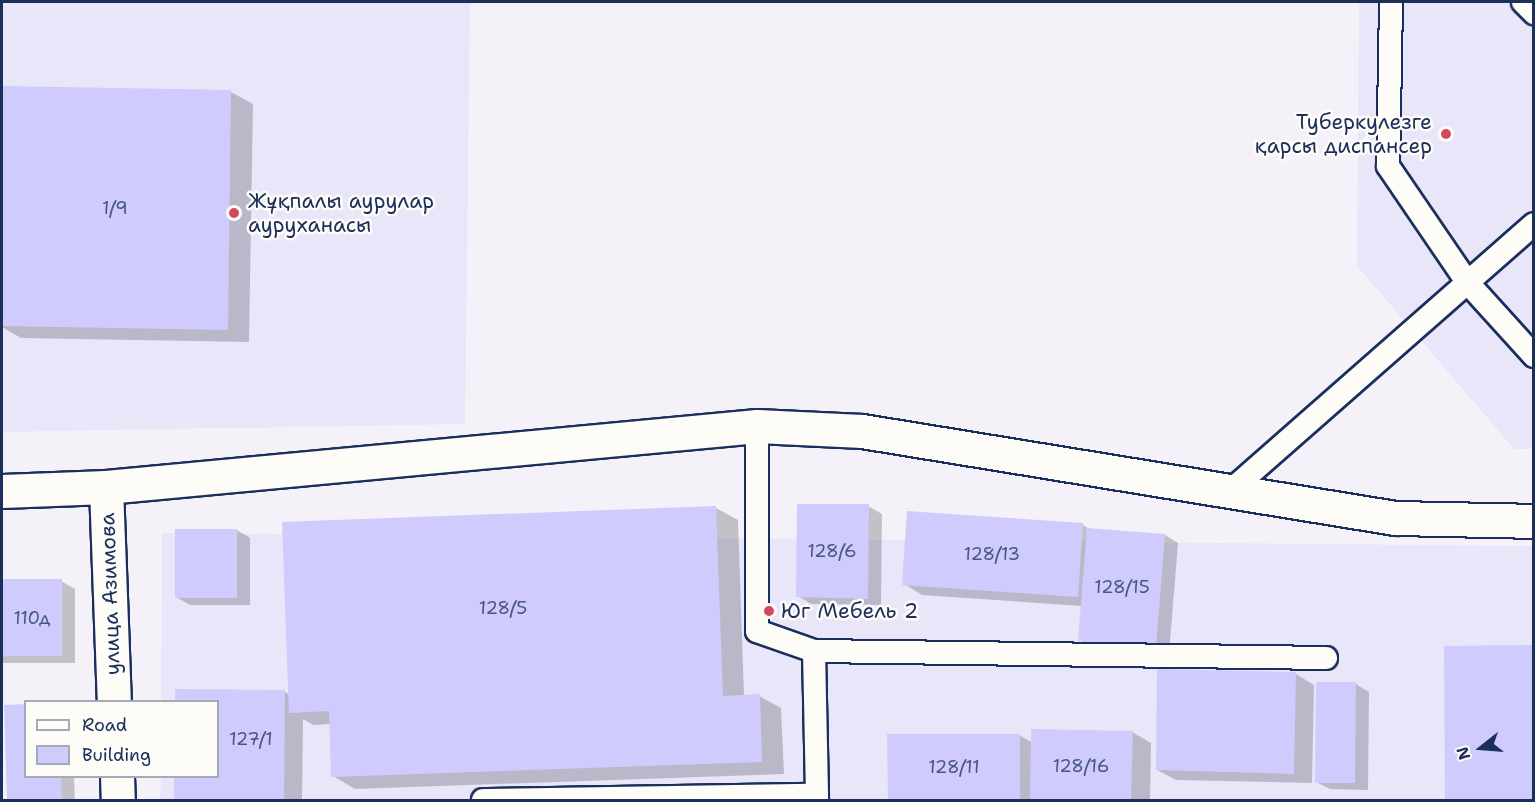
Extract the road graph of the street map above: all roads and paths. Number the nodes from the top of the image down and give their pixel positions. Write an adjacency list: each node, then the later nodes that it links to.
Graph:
1 (1391, 2): 5 (lane)
2 (1523, 2): 3 (lane)
3 (1533, 13)
4 (1533, 224): 5 (lane)
5 (1467, 282): 6 (lane); 10 (lane)
6 (1533, 356)
7 (757, 426): 8 (street); 10 (street); 12 (lane)
8 (106, 487): 9 (street); 14 (street, улица Азимова)
9 (2, 491)
10 (1229, 492): 11 (street)
11 (1533, 521)
12 (814, 651): 13 (lane); 16 (lane)
13 (1326, 658)
14 (114, 700)
15 (117, 778): 17 (street)
16 (817, 798): 18 (lane)
17 (118, 801)
18 (483, 801)

